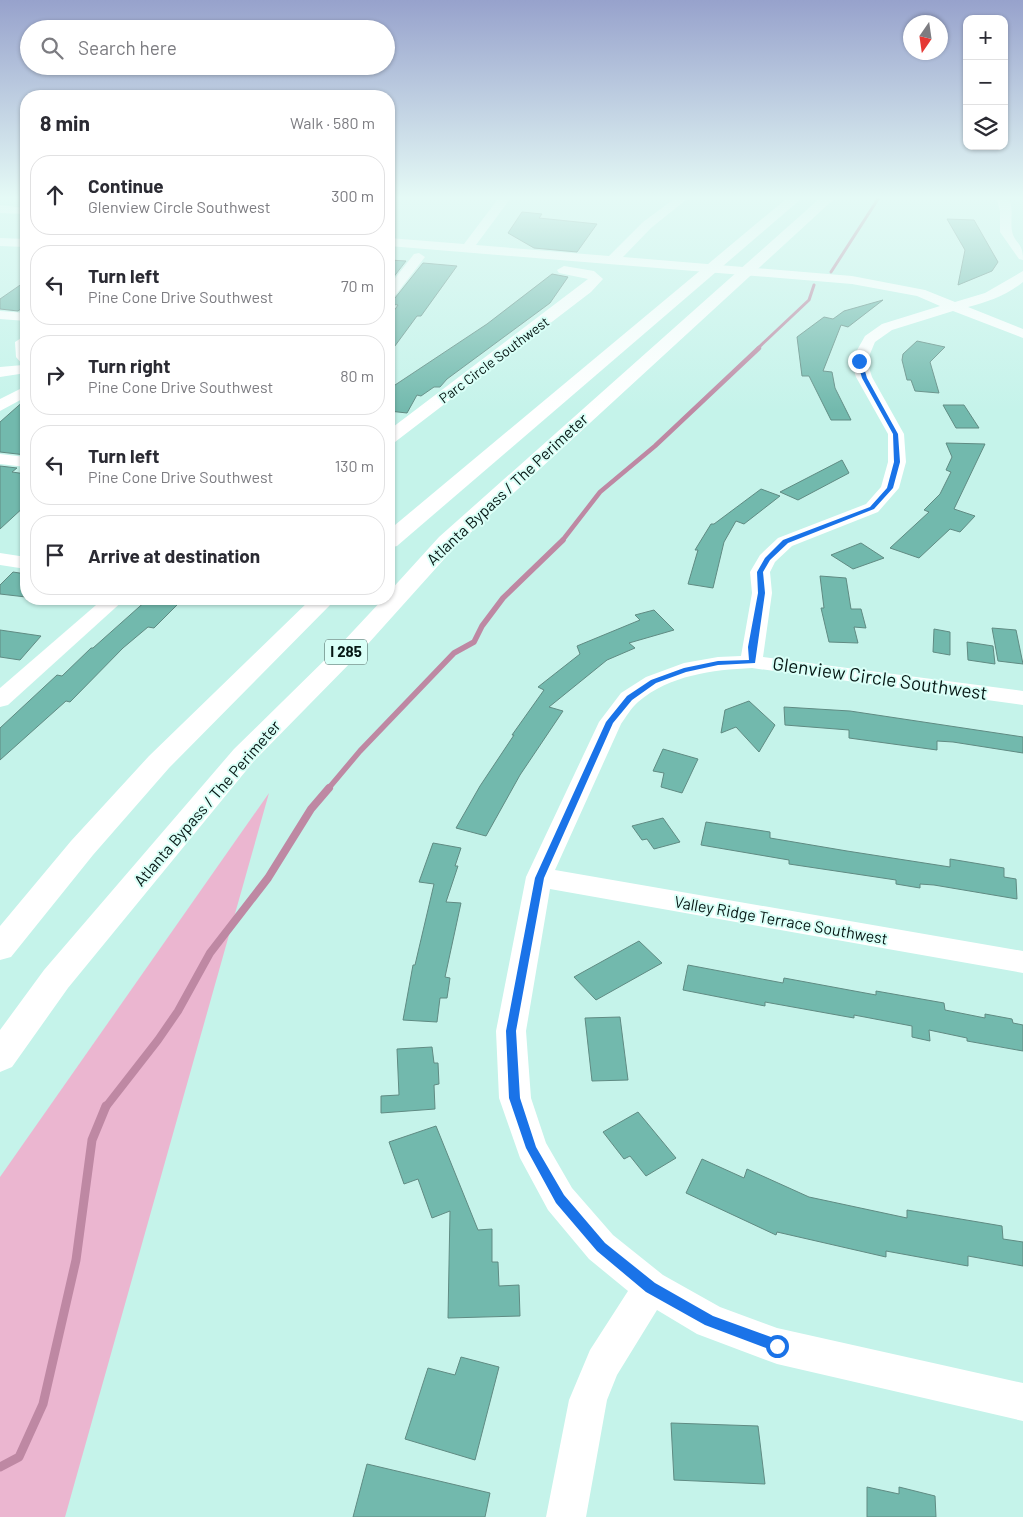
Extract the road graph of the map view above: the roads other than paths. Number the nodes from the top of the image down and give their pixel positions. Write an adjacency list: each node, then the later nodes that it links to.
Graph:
1 (409, 270): 7 (street)
2 (568, 270): 16 (street, Parc Circle Southwest)
3 (711, 270): 19 (highway, Atlanta Bypass / The Perimeter)
4 (723, 270): 8 (street)
5 (749, 270): 22 (highway, Atlanta Bypass / The Perimeter / I 285)
6 (1023, 276): 8 (street)
7 (395, 287)
8 (958, 306): 11 (street); 26 (street)
9 (0, 315): 10 (street)
10 (20, 317)
11 (1023, 334)
12 (20, 370): 13 (street)
13 (0, 372)
14 (20, 394): 15 (street)
15 (0, 406)
16 (395, 434)
17 (0, 459): 18 (street)
18 (20, 461)
19 (395, 536)
20 (0, 560): 21 (street)
21 (20, 562)
22 (395, 599)
23 (108, 605): 28 (street)
24 (318, 605): 32 (highway)
25 (390, 605): 34 (highway, Atlanta Bypass / The Perimeter / I 285)
26 (752, 662): 29 (street, Glenview Circle Southwest); 31 (street, Glenview Circle Southwest)
27 (0, 674): 28 (street)
28 (24, 678): 30 (street)
29 (1023, 698)
30 (0, 700)
31 (539, 878): 33 (street, Valley Ridge Terrace Southwest); 35 (street, Glenview Circle Southwest)
32 (0, 948)
33 (1023, 962)
34 (0, 1057)
35 (651, 1288): 36 (street, Glenview Circle Southwest); 37 (street)
36 (1023, 1402)
37 (566, 1517)

